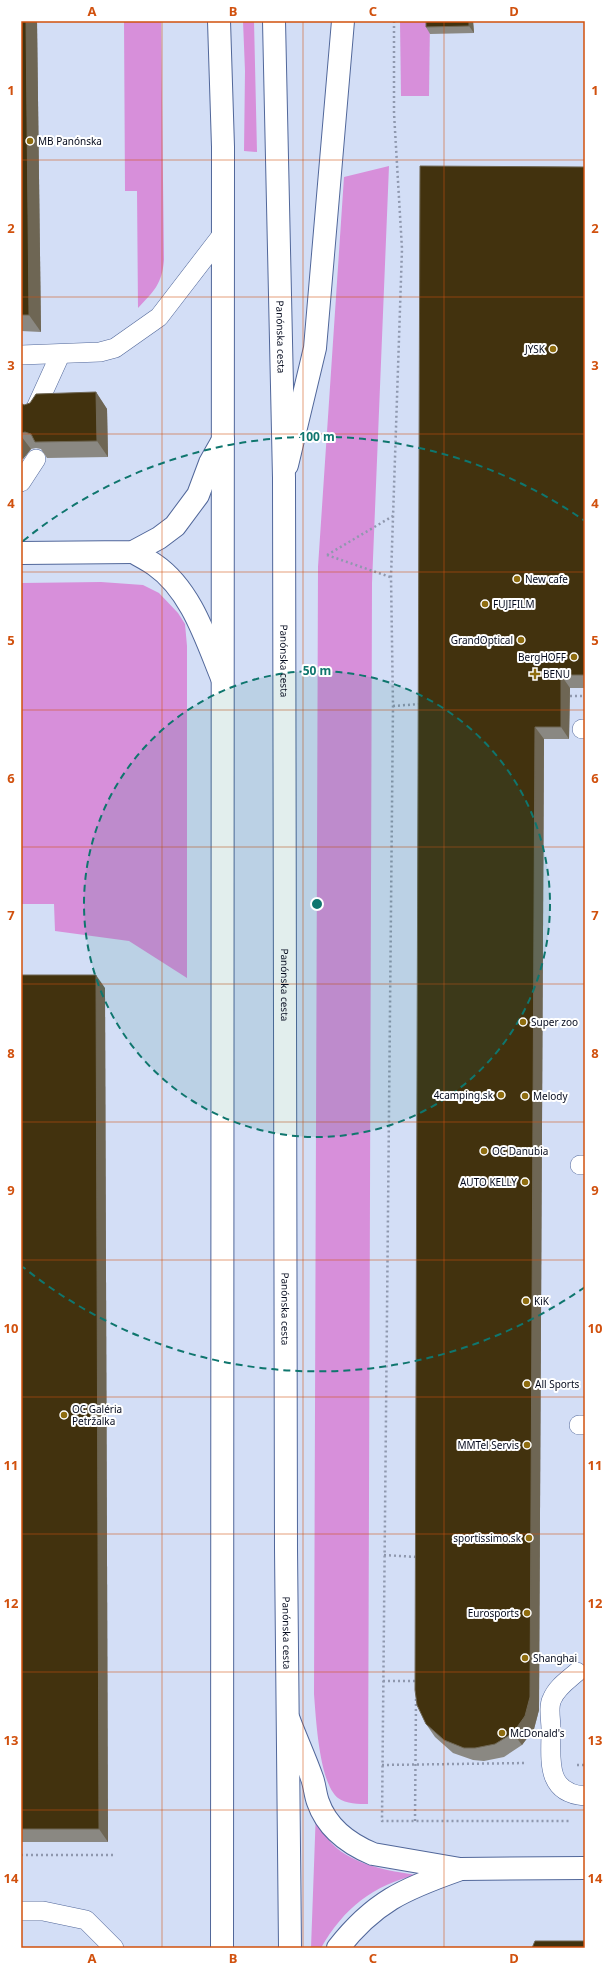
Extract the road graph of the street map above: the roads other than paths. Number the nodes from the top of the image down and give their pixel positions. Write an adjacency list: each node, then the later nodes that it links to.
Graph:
1 (219, 21): 4 (main road)
2 (274, 21): 10 (main road, Panónska cesta)
3 (343, 21): 10 (main road)
4 (222, 235): 6 (lane); 8 (main road)
5 (21, 355): 6 (lane)
6 (60, 355): 7 (lane)
7 (35, 410)
8 (223, 440): 12 (main road); 14 (main road)
9 (36, 459): 11 (lane)
10 (284, 478): 16 (main road, Panónska cesta)
11 (21, 482)
12 (133, 552): 13 (main road); 14 (main road)
13 (21, 553)
14 (222, 678): 22 (main road)
15 (577, 1672): 17 (lane)
16 (289, 1720): 19 (main road); 23 (main road, Panónska cesta)
17 (585, 1796)
18 (585, 1868): 19 (main road)
19 (460, 1869): 24 (main road)
20 (21, 1911): 21 (lane)
21 (114, 1948)
22 (222, 1948)
23 (290, 1948)
24 (338, 1948)

